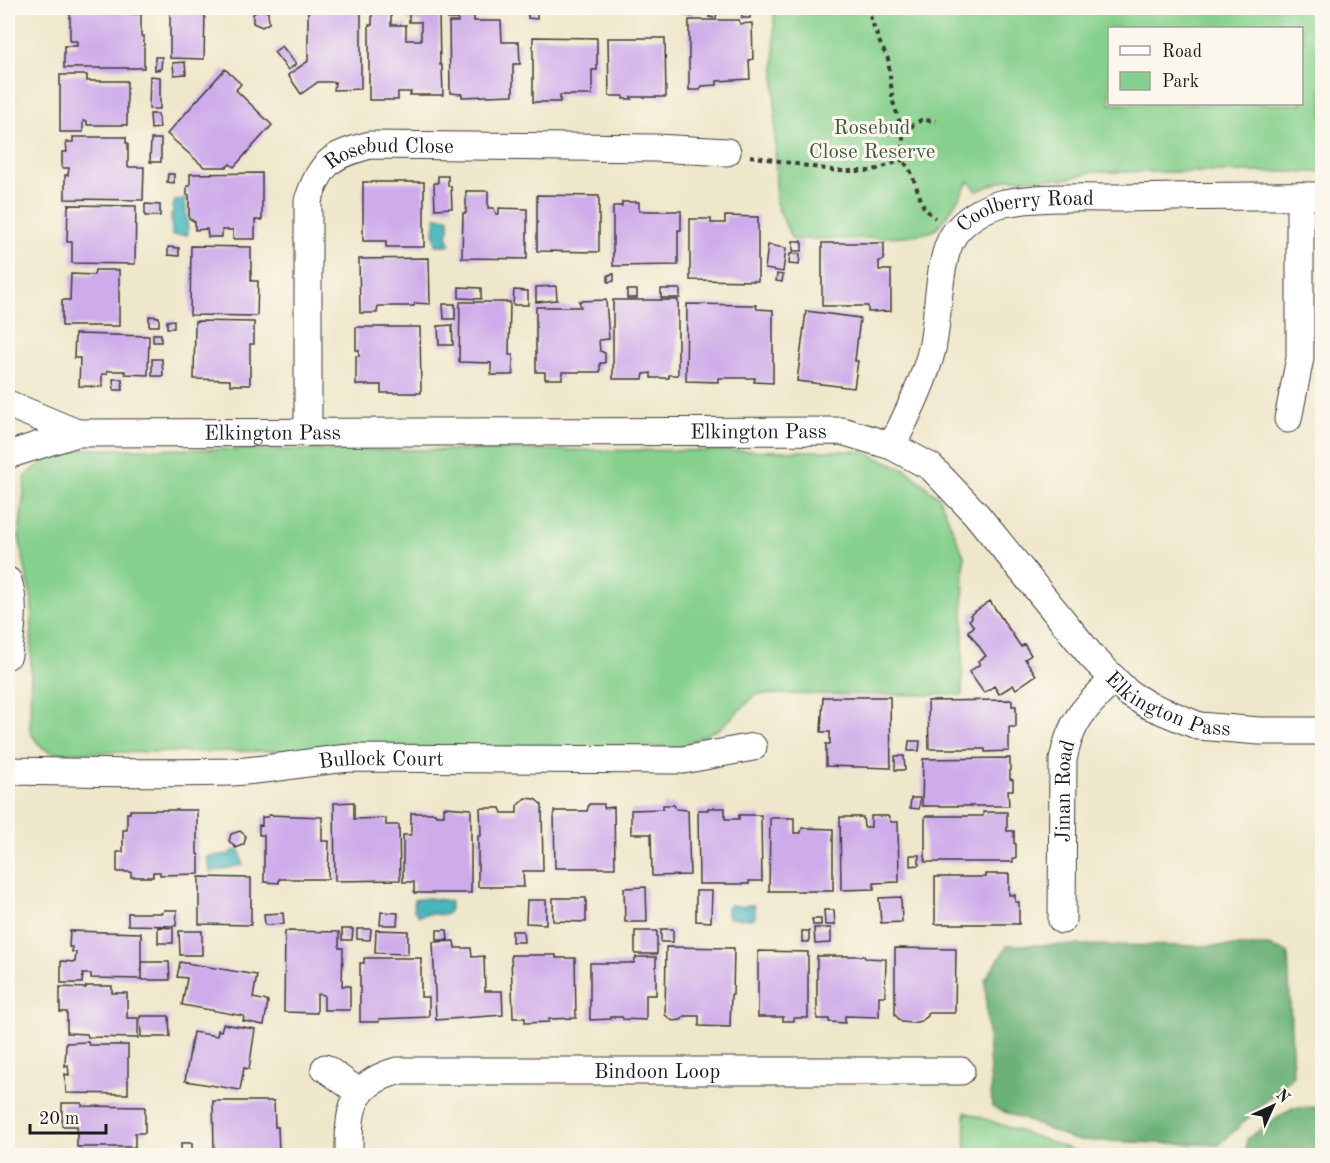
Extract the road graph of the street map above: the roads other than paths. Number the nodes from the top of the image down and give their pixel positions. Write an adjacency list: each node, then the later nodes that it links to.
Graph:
1 (727, 152): 5 (street, Rosebud Close)
2 (1311, 196): 4 (street); 7 (street, Coolberry Road)
3 (8, 404): 6 (street, Elkington Pass)
4 (1288, 418)
5 (308, 432): 6 (street, Elkington Pass); 7 (street, Elkington Pass)
6 (77, 433): 8 (street, Elkington Pass)
7 (892, 446): 11 (street, Elkington Pass)
8 (8, 455)
9 (8, 581): 10 (street)
10 (8, 655)
11 (1114, 679): 12 (street, Elkington Pass); 15 (street, Jinan Road)
12 (1323, 731)
13 (753, 747): 14 (street, Bullock Court)
14 (8, 771)
15 (1062, 920)
16 (325, 1068): 18 (street)
17 (961, 1071): 18 (street, Bindoon Loop)
18 (360, 1093): 19 (street)
19 (349, 1155)

